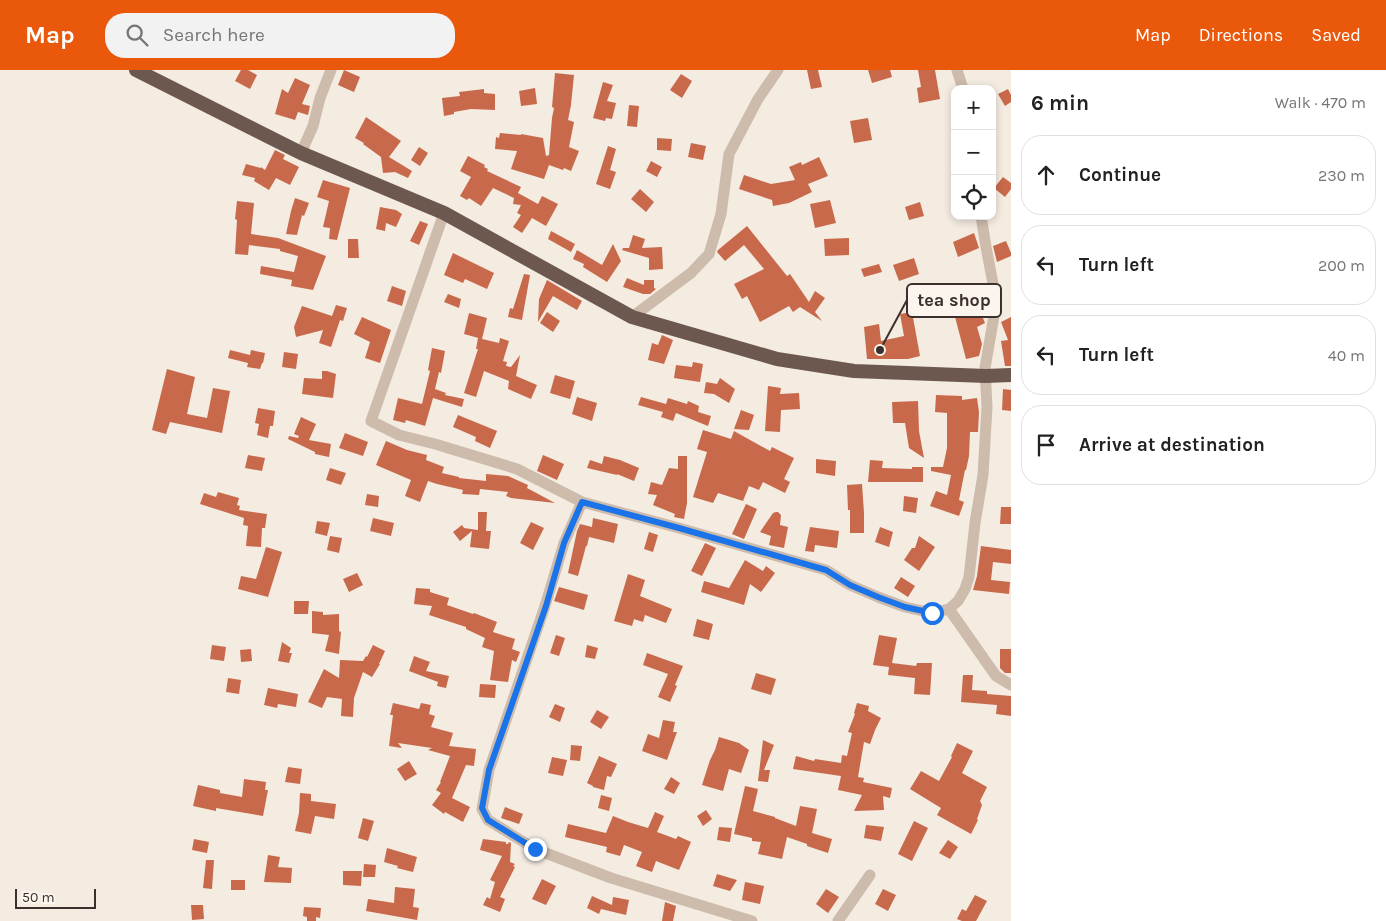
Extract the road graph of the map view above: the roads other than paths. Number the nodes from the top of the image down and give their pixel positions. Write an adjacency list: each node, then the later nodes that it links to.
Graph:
1 (136, 70): 6 (highway)
2 (331, 70): 6 (street)
3 (778, 70): 9 (street)
4 (957, 70): 5 (street)
5 (962, 85)
6 (301, 153): 7 (highway)
7 (444, 213): 9 (highway); 12 (street)
8 (982, 220): 11 (street)
9 (632, 317): 11 (highway)
10 (1011, 375): 11 (highway)
11 (986, 376): 13 (street)
12 (582, 502): 13 (street); 16 (street)
13 (949, 609): 14 (street)
14 (1011, 685)
15 (870, 876): 17 (street)
16 (752, 921)
17 (838, 921)

